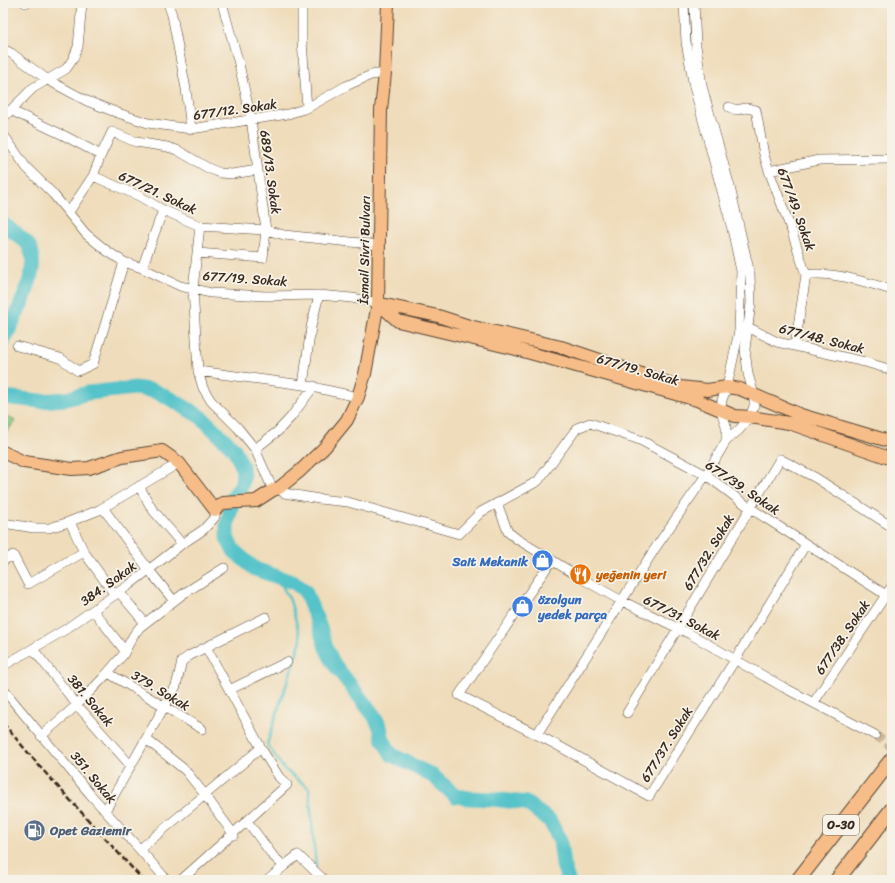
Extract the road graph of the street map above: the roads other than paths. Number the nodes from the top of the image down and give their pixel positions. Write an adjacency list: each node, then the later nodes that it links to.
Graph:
1 (82, 3): 10 (street)
2 (168, 3): 16 (street)
3 (224, 3): 15 (street, 689/13. Sokak)
4 (302, 3): 12 (street)
5 (388, 3): 9 (main road, İsmail Sivri Bulvarı)
6 (684, 3): 43 (street)
7 (694, 3): 36 (street)
8 (3, 49): 10 (street, 677/12. Sokak)
9 (385, 72): 12 (street, 677/12. Sokak); 27 (main road, İsmail Sivri Bulvarı)
10 (48, 80): 13 (street); 16 (street, 677/12. Sokak)
11 (730, 107): 21 (street, 677/49. Sokak)
12 (307, 108): 15 (street, 677/12. Sokak)
13 (10, 110): 14 (street); 18 (street)
14 (3, 118)
15 (251, 119): 16 (street, 677/12. Sokak); 20 (street, 689/13. Sokak)
16 (191, 129)
17 (3, 134): 24 (street, 677/19. Sokak)
18 (101, 156): 20 (street); 22 (street)
19 (892, 159): 21 (street)
20 (258, 170): 26 (street, 689/13. Sokak)
21 (769, 170): 31 (street, 677/49. Sokak)
22 (93, 176): 23 (street, 677/21. Sokak); 24 (street)
23 (163, 210): 25 (street, 677/21. Sokak); 30 (street)
24 (69, 212): 29 (street, 677/19. Sokak)
25 (200, 226): 26 (street, 677/21. Sokak); 28 (street)
26 (266, 230): 27 (street, 677/21. Sokak); 28 (street, 689/13. Sokak)
27 (379, 244): 35 (main road, İsmail Sivri Bulvarı)
28 (197, 253): 32 (street)
29 (124, 262): 30 (street, 677/19. Sokak); 38 (street)
30 (142, 268): 32 (street, 677/19. Sokak)
31 (806, 275): 33 (street); 37 (street, 677/49. Sokak)
32 (193, 289): 34 (street, 677/19. Sokak); 40 (street)
33 (892, 290)
34 (319, 295): 35 (street, 677/19. Sokak); 41 (street)
35 (378, 303): 43 (main road, 677/19. Sokak); 45 (main road, İsmail Sivri Bulvarı); 46 (main road, 677/19. Sokak)
36 (748, 327): 37 (street, 677/48. Sokak); 44 (street)
37 (795, 345): 39 (street, 677/48. Sokak)
38 (17, 346)
39 (892, 370)
40 (198, 371): 41 (street); 50 (street)
41 (303, 385): 42 (street)
42 (314, 386): 45 (street); 50 (street)
43 (727, 387): 44 (main road, 677/19. Sokak); 46 (street)
44 (754, 395): 47 (street); 49 (main road, 677/19. Sokak)
45 (358, 397): 56 (main road, İsmail Sivri Bulvarı)
46 (721, 411): 47 (main road, 677/19. Sokak); 48 (street)
47 (750, 417): 48 (street); 52 (main road, 677/19. Sokak)
48 (726, 441): 54 (street)
49 (892, 442)
50 (255, 449): 56 (street)
51 (3, 452): 53 (main road)
52 (892, 458)
53 (179, 463): 55 (street); 58 (main road)
54 (706, 475): 57 (street, 677/39. Sokak); 60 (street, 677/39. Sokak); 75 (street)
55 (139, 486): 59 (street); 64 (street)
56 (276, 489): 57 (street); 58 (main road, İsmail Sivri Bulvarı)
57 (497, 503): 67 (street, 677/31. Sokak)
58 (219, 507): 64 (street, 384. Sokak)
59 (103, 508): 61 (street); 70 (street)
60 (750, 508): 63 (street, 677/32. Sokak); 65 (street, 677/39. Sokak); 79 (street, 677/32. Sokak)
61 (70, 522): 62 (street); 66 (street)
62 (3, 523)
63 (892, 527)
64 (182, 544): 70 (street, 384. Sokak)
65 (806, 544): 73 (street, 677/39. Sokak); 83 (street, 677/37. Sokak)
66 (84, 552): 68 (street); 72 (street)
67 (552, 560): 75 (street, 677/31. Sokak); 94 (street, 677/37. Sokak)
68 (3, 561)
69 (224, 568): 74 (street)
70 (148, 570): 72 (street, 384. Sokak); 74 (street)
71 (892, 586): 73 (street, 677/38. Sokak)
72 (117, 593): 76 (street, 384. Sokak); 78 (street)
73 (886, 595): 89 (street, 677/38. Sokak)
74 (174, 601): 78 (street)
75 (622, 601): 79 (street, 677/31. Sokak); 94 (street)
76 (93, 610): 81 (street, 384. Sokak); 82 (street)
77 (266, 617): 80 (street)
78 (145, 623): 82 (street)
79 (678, 628): 83 (street, 677/31. Sokak); 92 (street, 677/32. Sokak)
80 (206, 647): 88 (street); 91 (street)
81 (34, 649): 85 (street, 384. Sokak); 90 (street, 381. Sokak)
82 (125, 651): 86 (street)
83 (735, 660): 89 (street, 677/31. Sokak); 94 (street, 677/37. Sokak)
84 (287, 662): 88 (street)
85 (3, 666)
86 (108, 673): 90 (street); 91 (street, 379. Sokak)
87 (3, 689): 96 (street, 351. Sokak)
88 (229, 690): 98 (street)
89 (814, 702): 95 (street, 677/31. Sokak)
90 (77, 705): 96 (street); 100 (street, 381. Sokak)
91 (164, 707): 93 (street, 379. Sokak); 97 (street)
92 (626, 713)
93 (202, 729)
94 (536, 734)
95 (875, 735)
96 (41, 736): 103 (street, 351. Sokak)
97 (146, 739): 100 (street); 101 (street)
98 (261, 748): 101 (street); 104 (street)
99 (892, 759): 113 (highway, O-30)
100 (131, 766): 103 (street)
101 (205, 795): 106 (street); 107 (street)
102 (892, 809): 105 (highway, O-30)
103 (105, 812): 107 (street, 351. Sokak)
104 (247, 821): 106 (street); 108 (street)
105 (879, 826): 114 (highway, O-30); 115 (highway)
106 (234, 835): 110 (street)
107 (140, 850): 109 (street, 351. Sokak)
108 (284, 866): 111 (street); 112 (street)
109 (167, 880)
110 (182, 880)
111 (268, 880)
112 (324, 880)
113 (798, 880)
114 (837, 880)
115 (847, 880)

